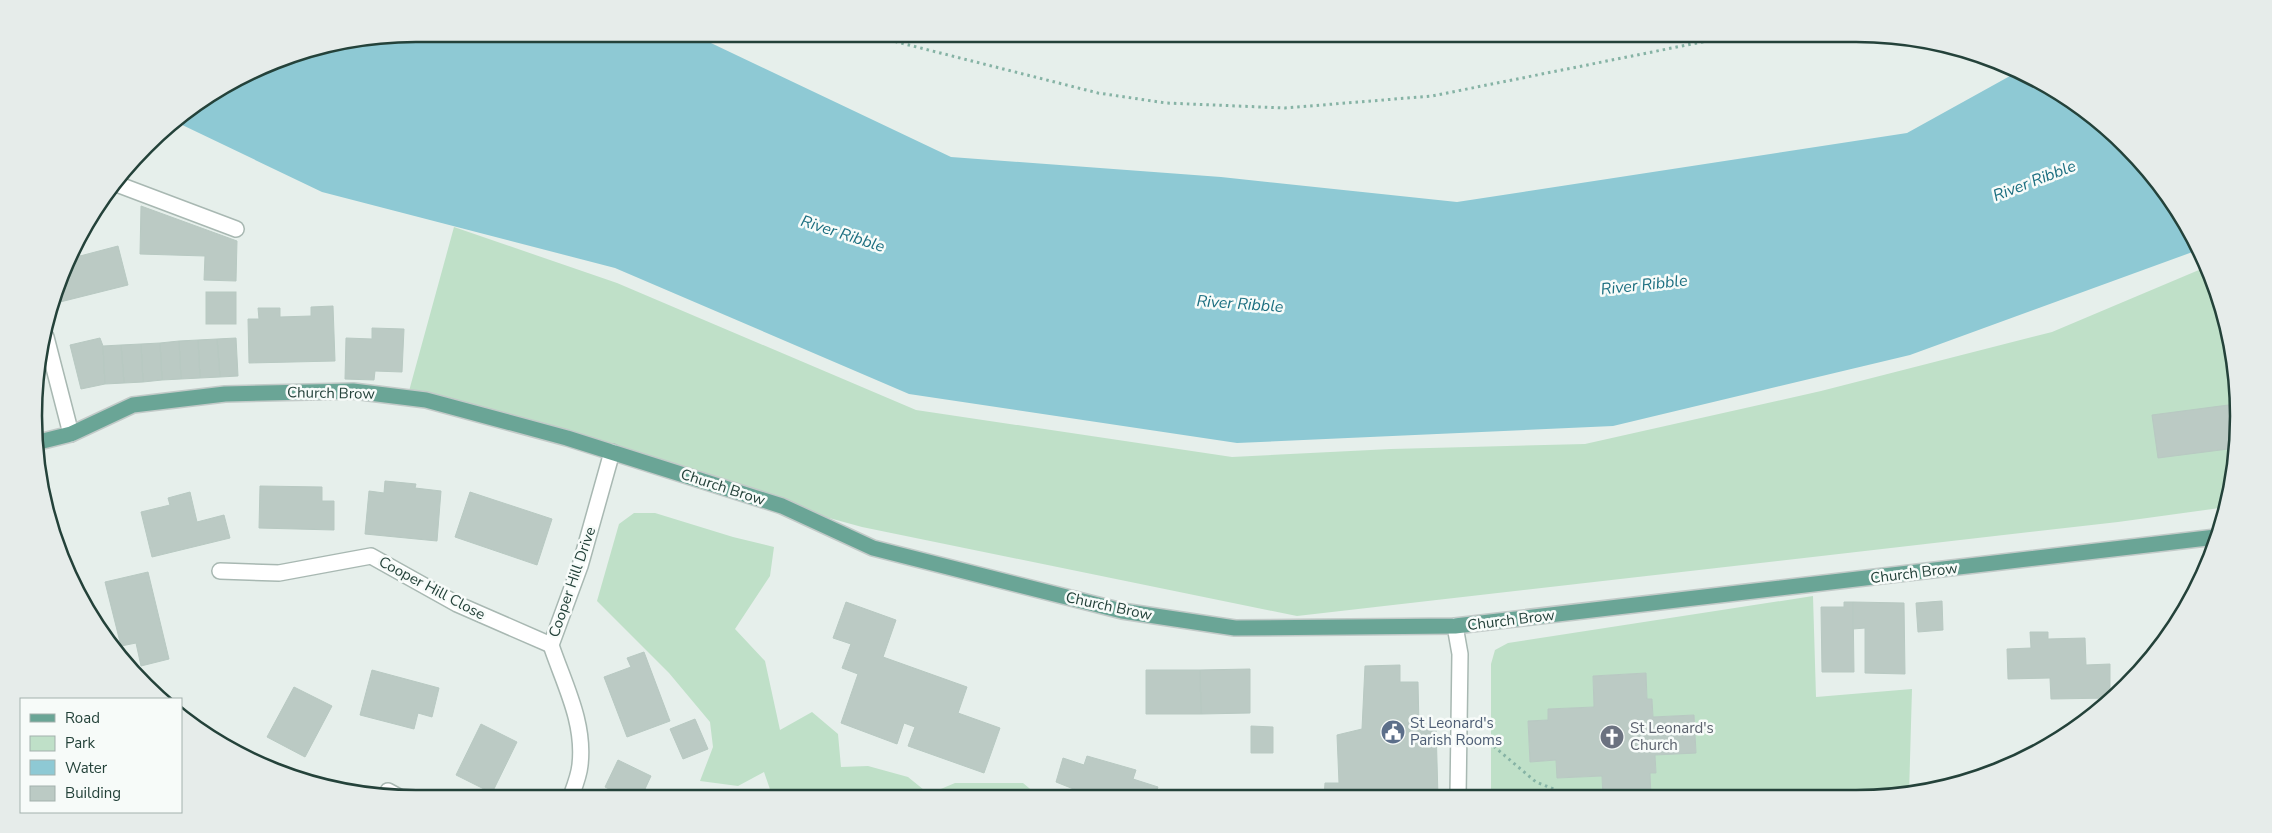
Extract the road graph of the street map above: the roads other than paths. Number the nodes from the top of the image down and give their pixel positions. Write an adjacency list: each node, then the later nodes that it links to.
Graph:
1 (122, 186): 2 (street)
2 (236, 229)
3 (49, 349): 4 (street)
4 (71, 434): 5 (main road, Church Brow); 6 (main road, Church Brow)
5 (43, 441)
6 (612, 452): 9 (main road, Church Brow); 10 (street, Cooper Hill Drive)
7 (2210, 538): 9 (main road, Church Brow)
8 (220, 571): 10 (street, Cooper Hill Close)
9 (1455, 626): 12 (street)
10 (550, 645): 11 (street, Cooper Hill Drive)
11 (573, 790)
12 (1458, 790)

